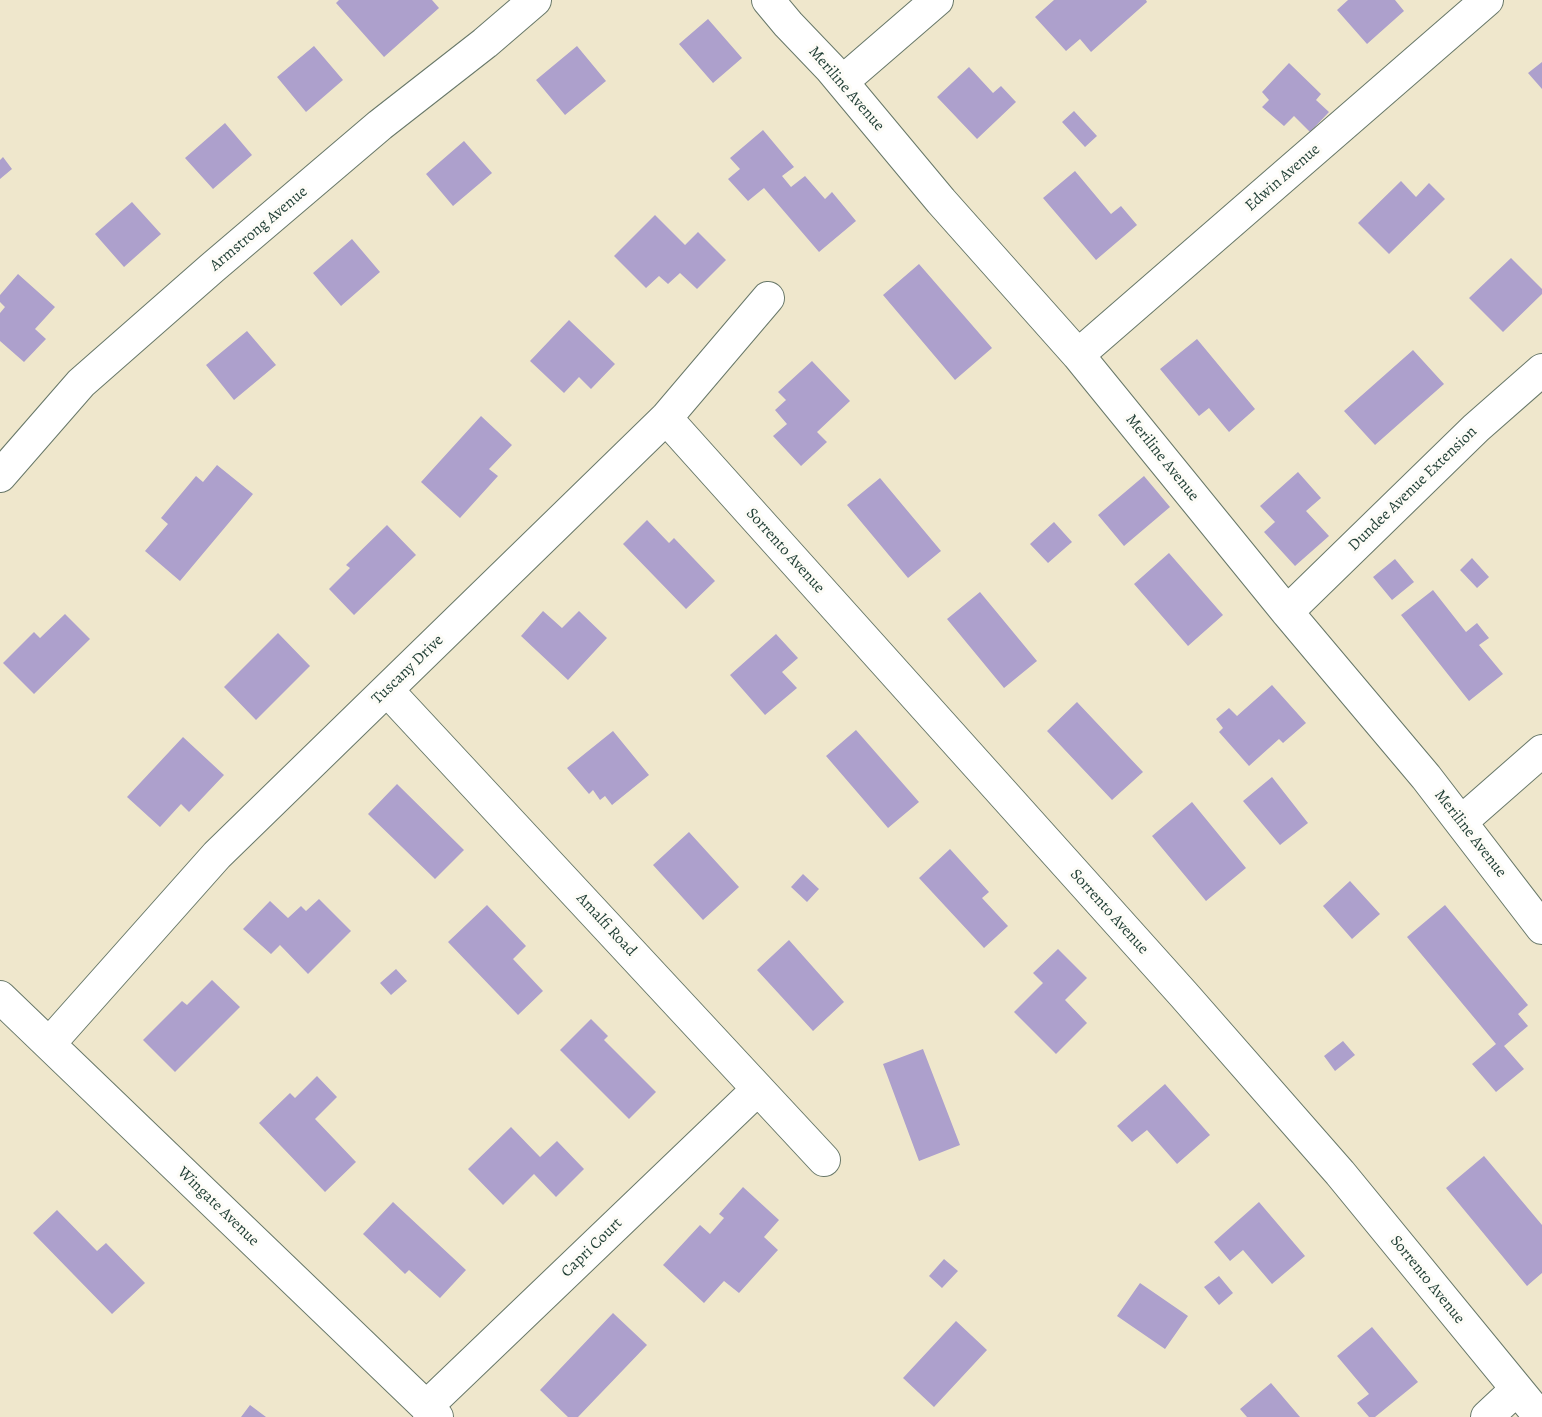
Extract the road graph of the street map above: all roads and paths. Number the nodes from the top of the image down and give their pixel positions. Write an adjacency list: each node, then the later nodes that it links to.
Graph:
1 (535, 0): 10 (street, Armstrong Avenue)
2 (768, 0): 5 (street, Meriline Avenue)
3 (937, 0): 5 (street)
4 (1487, 0): 7 (street, Edwin Avenue)
5 (842, 82): 7 (street, Meriline Avenue)
6 (768, 298): 9 (street, Tuscany Drive)
7 (1078, 355): 11 (street, Meriline Avenue)
8 (1542, 370): 11 (street, Dundee Avenue Extension)
9 (666, 418): 12 (street, Tuscany Drive); 20 (street, Sorrento Avenue)
10 (0, 476)
11 (1287, 612): 14 (street, Meriline Avenue)
12 (387, 690): 17 (street, Tuscany Drive); 18 (street, Amalfi Road)
13 (1542, 751): 14 (street)
14 (1461, 822): 15 (street, Meriline Avenue)
15 (1542, 928)
16 (0, 997): 17 (street, Wingate Avenue)
17 (49, 1044): 21 (street, Wingate Avenue)
18 (758, 1089): 19 (street, Amalfi Road); 21 (street, Capri Court)
19 (824, 1160)
20 (1518, 1389): 22 (street); 23 (street, Sorrento Avenue)
21 (431, 1412)
22 (1487, 1417)
23 (1540, 1417)

